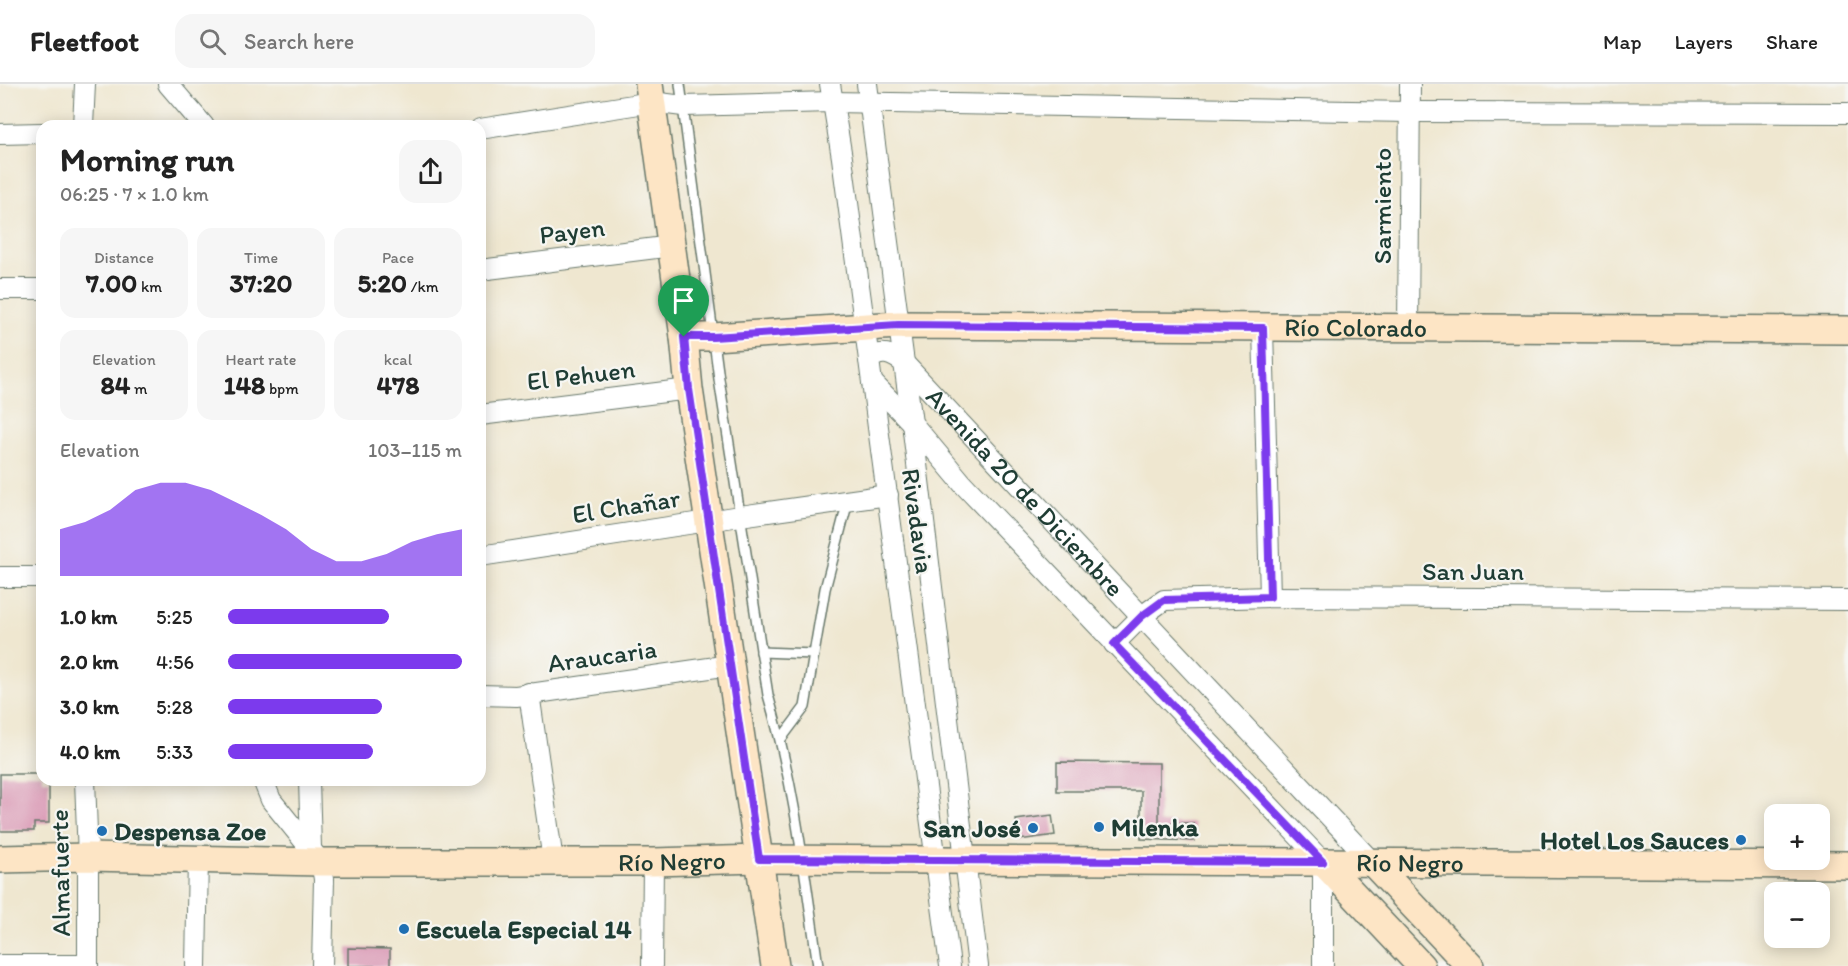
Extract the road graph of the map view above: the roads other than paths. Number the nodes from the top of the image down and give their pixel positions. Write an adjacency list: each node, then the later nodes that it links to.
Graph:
1 (85, 84): 11 (street)
2 (168, 84): 12 (street)
3 (680, 84): 8 (lane)
4 (1410, 84): 9 (street, Sarmiento)
5 (651, 93): 8 (street); 13 (street); 16 (street)
6 (831, 93): 7 (street); 8 (street); 21 (street, Rivadavia)
7 (868, 94): 9 (street); 20 (street, Rivadavia)
8 (683, 106): 26 (lane)
9 (1410, 112): 10 (street); 23 (street, Sarmiento)
10 (1848, 113)
11 (83, 120)
12 (199, 120)
13 (486, 128)
14 (0, 134): 15 (street)
15 (36, 134)
16 (672, 246): 17 (street, Payen); 25 (street)
17 (486, 269)
18 (0, 289): 19 (street)
19 (36, 289)
20 (898, 325): 21 (street, Río Colorado); 22 (street, Río Colorado); 28 (street, Rivadavia)
21 (865, 328): 26 (street, Río Colorado); 27 (street, Rivadavia)
22 (1263, 328): 23 (street, Río Colorado); 40 (street)
23 (1408, 329): 24 (street, Río Colorado)
24 (1848, 330)
25 (684, 337): 26 (street, Río Colorado); 30 (street)
26 (713, 337): 35 (lane)
27 (869, 360): 28 (street, Avenida 20 de Diciembre); 29 (street, Rivadavia)
28 (904, 363): 32 (street, Rivadavia); 42 (street, Avenida 20 de Diciembre)
29 (872, 382): 32 (street, Avenida 20 de Diciembre); 33 (street, Rivadavia)
30 (689, 389): 31 (street, El Pehuen); 36 (street)
31 (486, 414)
32 (912, 423): 43 (street, Avenida 20 de Diciembre); 60 (street, Rivadavia)
33 (888, 495): 34 (street, El Chañar); 59 (street, Rivadavia)
34 (848, 501): 35 (street, El Chañar); 45 (lane)
35 (740, 516): 36 (street, El Chañar); 44 (lane)
36 (709, 520): 37 (street, El Chañar); 46 (street)
37 (486, 555)
38 (0, 577): 39 (street)
39 (36, 577)
40 (1270, 597): 41 (street, San Juan); 42 (street, San Juan)
41 (1848, 600)
42 (1142, 616): 43 (street, San Juan); 64 (street, Avenida 20 de Diciembre)
43 (1114, 644): 63 (street, Avenida 20 de Diciembre)
44 (761, 652): 45 (lane); 49 (lane)
45 (814, 654): 49 (lane)
46 (730, 665): 47 (street, Araucaria); 57 (street)
47 (529, 693): 48 (street, Araucaria); 61 (street)
48 (486, 695)
49 (781, 740): 58 (lane)
50 (85, 786): 54 (street, Almafuerte)
51 (265, 786): 53 (street)
52 (310, 786): 53 (street)
53 (316, 855): 55 (street, Río Negro); 61 (street, Río Negro); 69 (street)
54 (88, 857): 55 (street, Río Negro); 56 (street, Río Negro); 67 (street, Almafuerte)
55 (198, 858): 68 (street)
56 (0, 859)
57 (759, 859): 58 (street, Río Negro); 62 (street, Río Negro); 71 (street)
58 (803, 860): 59 (street, Río Negro); 72 (lane)
59 (934, 860): 60 (street, Río Negro); 73 (street, Rivadavia)
60 (965, 860): 63 (street, Río Negro); 74 (street, Rivadavia)
61 (553, 861): 62 (street, Río Negro)
62 (653, 862): 70 (street)
63 (1323, 862): 64 (street, Río Negro); 75 (street); 76 (street, Avenida 20 de Diciembre)
64 (1373, 863): 65 (street, Río Negro); 77 (street, Avenida 20 de Diciembre)
65 (1848, 865)
66 (0, 965): 67 (street)
67 (88, 966)
68 (196, 966)
69 (322, 966)
70 (652, 966)
71 (775, 966)
72 (818, 966)
73 (950, 966)
74 (978, 966)
75 (1323, 966)
76 (1421, 966)
77 (1470, 966)

